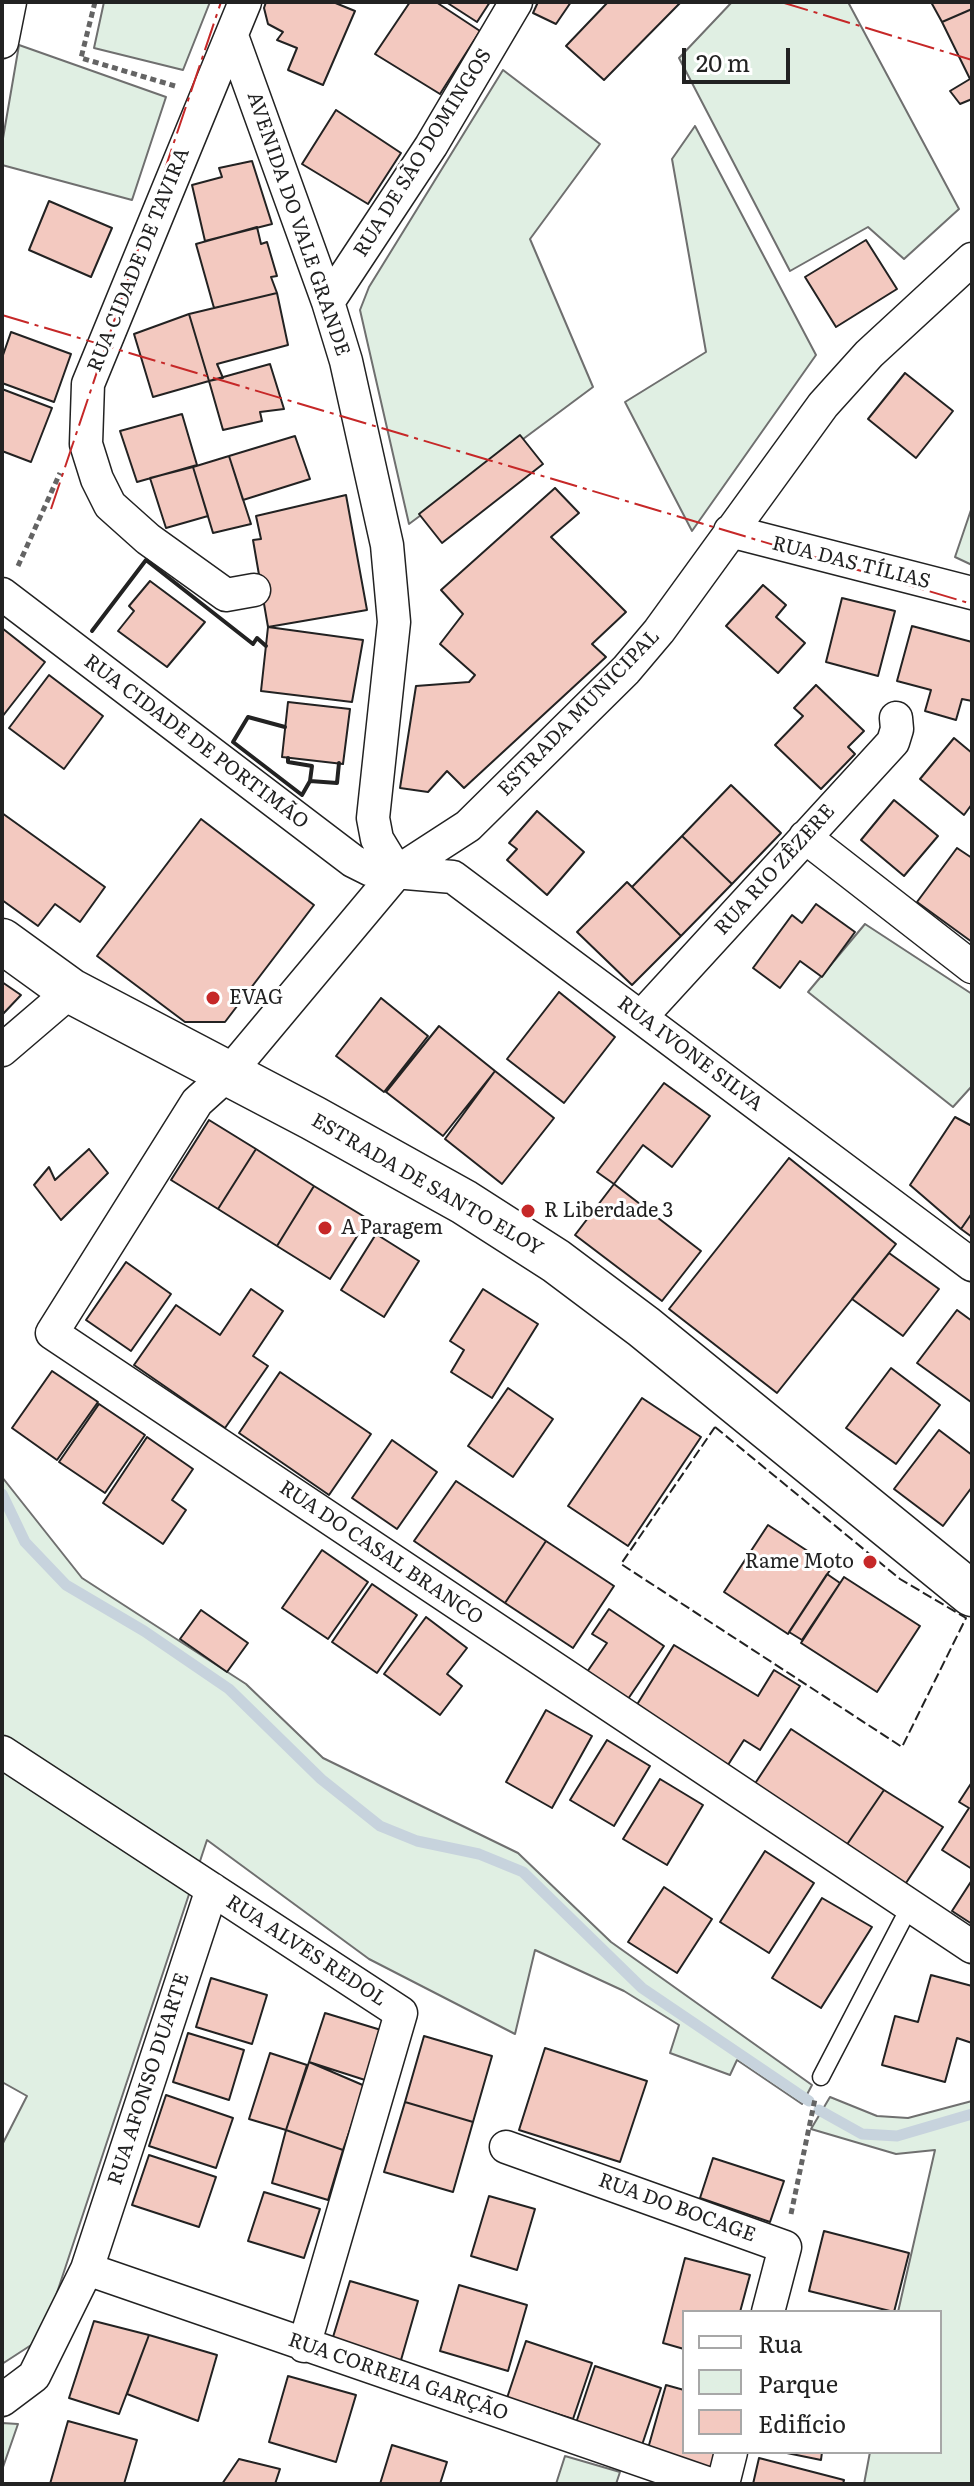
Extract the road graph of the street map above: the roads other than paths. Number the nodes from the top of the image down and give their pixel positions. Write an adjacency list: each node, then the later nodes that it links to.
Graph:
1 (10, 2): 5 (street)
2 (245, 2): 4 (street)
3 (516, 2): 7 (street, RUA DE SÃO DOMINGOS)
4 (232, 36): 7 (street, AVENIDA DO VALE GRANDE); 9 (street, RUA CIDADE DE TAVIRA)
5 (2, 42)
6 (972, 259): 8 (street, ESTRADA MUNICIPAL)
7 (328, 302): 14 (street, AVENIDA DO VALE GRANDE)
8 (730, 531): 10 (street, RUA DAS TÍLIAS); 14 (street, ESTRADA MUNICIPAL)
9 (254, 590)
10 (972, 593)
11 (3, 595): 14 (street, RUA CIDADE DE PORTIMÃO)
12 (896, 718): 13 (street, RUA RIO ZÊZERE)
13 (805, 837): 16 (street); 18 (street, RUA RIO ZÊZERE)
14 (397, 872): 18 (street, RUA IVONE SILVA); 20 (street, ESTRADA MUNICIPAL)
15 (2, 941): 17 (main road, ESTRADA DE SANTO ELOY)
16 (972, 967)
17 (71, 991): 19 (street); 20 (main road, ESTRADA DE SANTO ELOY)
18 (641, 1017): 21 (street, RUA IVONE SILVA)
19 (2, 1050)
20 (228, 1074): 22 (main road, ESTRADA DE SANTO ELOY); 25 (street, RUA DO CASAL BRANCO)
21 (972, 1265)
22 (972, 1594)
23 (2, 1752): 24 (street, RUA ALVES REDOL)
24 (212, 1889): 29 (street, RUA AFONSO DUARTE); 31 (street, RUA ALVES REDOL)
25 (910, 1906): 26 (street, RUA DO CASAL BRANCO); 27 (lane)
26 (972, 1947)
27 (821, 2077)
28 (506, 2147): 30 (street, RUA DO BOCAGE)
29 (87, 2269): 31 (street, RUA CORREIA GARÇÃO); 32 (street, RUA AFONSO DUARTE)
30 (769, 2310)
31 (304, 2346): 34 (street, RUA CORREIA GARÇÃO)
32 (2, 2400)
33 (730, 2454): 35 (street)
34 (710, 2484)
35 (723, 2484)

